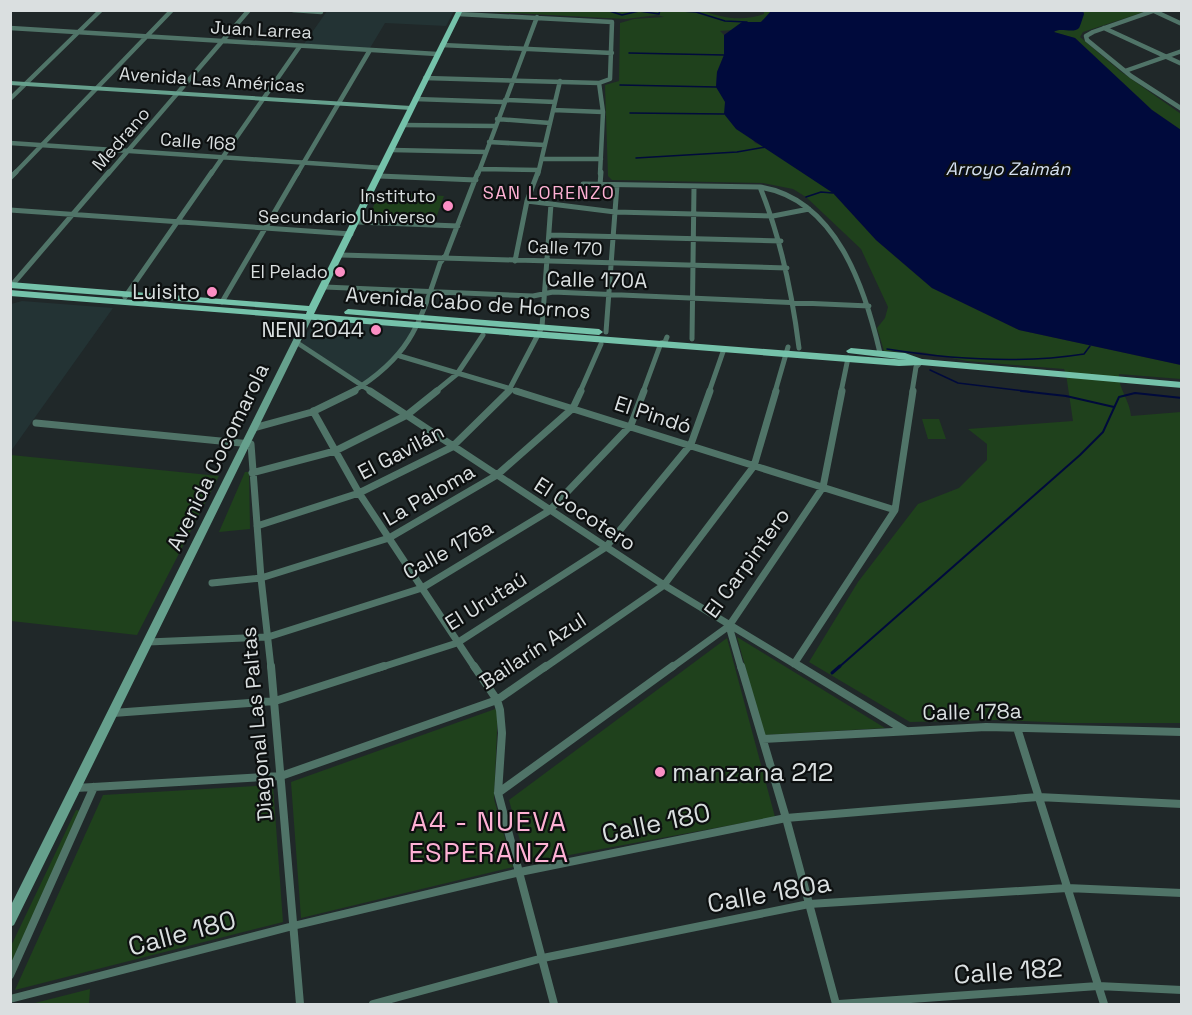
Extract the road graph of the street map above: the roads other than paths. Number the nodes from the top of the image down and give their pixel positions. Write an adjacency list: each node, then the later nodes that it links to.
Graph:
1 (100, 10): 12 (street)
2 (172, 10): 13 (street)
3 (249, 10): 14 (street, Medrano)
4 (293, 10): 6 (street)
5 (1155, 11): 9 (street); 10 (street)
6 (321, 12)
7 (459, 12): 8 (street); 15 (main road, Avenida Cocomarola)
8 (537, 17): 17 (street); 20 (street)
9 (1182, 24)
10 (1104, 28): 22 (street); 24 (street)
11 (11, 29): 12 (street, Juan Larrea)
12 (78, 33): 13 (street, Juan Larrea); 30 (street)
13 (146, 37): 14 (street, Juan Larrea); 31 (street)
14 (223, 42): 16 (street, Juan Larrea); 32 (street, Medrano)
15 (442, 45): 17 (street); 21 (main road, Avenida Cocomarola)
16 (300, 46): 18 (street, Juan Larrea); 34 (street)
17 (525, 49): 20 (street); 26 (street)
18 (370, 50): 21 (street, Juan Larrea); 38 (street)
19 (1182, 51): 22 (street)
20 (612, 53): 29 (street)
21 (437, 54): 25 (main road, Avenida Cocomarola)
22 (1166, 57): 23 (street); 24 (street)
23 (1182, 64)
24 (1125, 71): 40 (street)
25 (425, 78): 26 (street); 35 (main road, Avenida Cocomarola)
26 (511, 80): 27 (street); 36 (street)
27 (560, 81): 29 (street); 37 (street)
28 (10, 83): 30 (main road, Avenida Las Américas)
29 (599, 83): 42 (street)
30 (26, 84): 31 (main road, Avenida Las Américas); 33 (street)
31 (97, 88): 32 (main road, Avenida Las Américas); 50 (street)
32 (179, 93): 34 (main road, Avenida Las Américas); 52 (street, Medrano)
33 (10, 99)
34 (264, 99): 38 (main road, Avenida Las Américas); 54 (street)
35 (416, 99): 36 (street); 39 (main road, Avenida Cocomarola)
36 (504, 101): 37 (street); 43 (street)
37 (555, 102): 41 (street)
38 (336, 103): 39 (main road, Avenida Las Américas); 57 (street)
39 (411, 108): 45 (main road, Avenida Cocomarola)
40 (1181, 108)
41 (554, 110): 42 (street); 44 (street)
42 (603, 112): 56 (street)
43 (497, 119): 44 (street); 46 (street)
44 (550, 123): 49 (street)
45 (403, 125): 46 (street); 51 (main road, Avenida Cocomarola)
46 (494, 126): 47 (street)
47 (489, 142): 49 (street); 53 (street)
48 (10, 144): 50 (street, Calle 168)
49 (545, 145): 55 (street)
50 (42, 146): 52 (street, Calle 168); 61 (street)
51 (392, 150): 53 (street); 60 (main road, Avenida Cocomarola)
52 (129, 151): 54 (street, Calle 168); 73 (street, Medrano)
53 (486, 152): 58 (street)
54 (223, 158): 57 (street, Calle 168); 76 (street)
55 (542, 159): 56 (street); 59 (street)
56 (601, 159): 64 (street)
57 (302, 163): 60 (street, Calle 168); 79 (street)
58 (480, 169): 59 (street); 62 (street)
59 (539, 170): 68 (street)
60 (381, 172): 62 (street, Calle 168); 77 (main road, Avenida Cocomarola)
61 (10, 178)
62 (476, 180): 78 (street)
63 (583, 184): 64 (street)
64 (600, 185): 65 (street)
65 (617, 185): 66 (street); 72 (street)
66 (694, 187): 67 (street); 74 (street)
67 (760, 187): 70 (street); 75 (street)
68 (527, 201): 69 (street); 87 (street)
69 (551, 204): 72 (street); 81 (street)
70 (809, 209): 75 (street); 101 (street)
71 (10, 210): 73 (street)
72 (615, 212): 74 (street); 82 (street)
73 (74, 214): 76 (street); 93 (street, Medrano)
74 (692, 214): 75 (street); 83 (street)
75 (773, 216): 84 (street)
76 (178, 222): 79 (street); 97 (street)
77 (357, 222): 78 (street); 80 (main road, Avenida Cocomarola)
78 (458, 226): 86 (street)
79 (264, 228): 80 (street); 99 (street)
80 (351, 234): 85 (main road, Avenida Cocomarola)
81 (551, 235): 82 (street); 88 (street)
82 (613, 237): 83 (street); 89 (street)
83 (692, 238): 84 (street); 90 (street)
84 (781, 241): 91 (street)
85 (341, 255): 86 (street, Calle 170); 92 (main road, Avenida Cocomarola)
86 (444, 259): 87 (street, Calle 170); 94 (street)
87 (515, 261): 88 (street, Calle 170)
88 (548, 262): 89 (street, Calle 170); 95 (street)
89 (611, 264): 90 (street, Calle 170); 96 (street)
90 (692, 266): 91 (street, Calle 170); 98 (street)
91 (788, 268): 100 (street)
92 (325, 287): 94 (street, Calle 170A); 102 (main road, Avenida Cocomarola)
93 (11, 288): 97 (main road, Avenida Cabo de Hornos)
94 (429, 293): 95 (street, Calle 170A); 103 (street)
95 (545, 294): 96 (street, Calle 170A); 104 (street)
96 (609, 295): 98 (street, Calle 170A); 105 (street)
97 (124, 298): 99 (main road, Avenida Cabo de Hornos); 102 (main road, Avenida Cabo de Hornos)
98 (692, 299): 100 (street, Calle 170A); 107 (street)
99 (222, 302): 102 (main road, Avenida Cabo de Hornos)
100 (794, 302): 101 (street, Calle 170A); 111 (street)
101 (869, 306): 114 (street)
102 (311, 313): 103 (main road, Avenida Cabo de Hornos); 109 (main road, Avenida Cocomarola)
103 (419, 322): 104 (main road, Avenida Cabo de Hornos); 115 (street)
104 (540, 331): 105 (main road, Avenida Cabo de Hornos); 108 (main road, Avenida Cabo de Hornos); 121 (street, El Gavilán)
105 (606, 332): 108 (main road, Avenida Cabo de Hornos)
106 (483, 335): 118 (street)
107 (692, 339): 108 (main road, Avenida Cabo de Hornos); 113 (main road, Avenida Cabo de Hornos)
108 (664, 340): 112 (main road, Avenida Cabo de Hornos); 126 (street, Calle 176a)
109 (296, 342): 120 (street, El Cocotero); 127 (main road, Avenida Cocomarola)
110 (601, 344): 122 (street, La Paloma)
111 (799, 348): 113 (main road, Avenida Cabo de Hornos); 114 (main road, Avenida Cabo de Hornos)
112 (724, 349): 113 (main road, Avenida Cabo de Hornos); 129 (street, El Urutaú)
113 (787, 350): 116 (main road, Avenida Cabo de Hornos); 132 (street, Bailarín Azul)
114 (880, 353): 117 (main road, Avenida Cabo de Hornos)
115 (400, 356): 118 (street, El Pindó); 120 (street)
116 (848, 358): 117 (main road, Avenida Cabo de Hornos); 135 (street, El Carpintero)
117 (921, 362): 119 (main road, Avenida Cabo de Hornos); 137 (street)
118 (457, 374): 121 (street, El Pindó); 124 (street)
119 (1182, 385)
120 (362, 387): 123 (street); 124 (street, El Cocotero)
121 (511, 389): 122 (street, El Pindó); 130 (street, El Gavilán)
122 (573, 408): 126 (street, El Pindó); 134 (street, La Paloma)
123 (313, 411): 127 (street); 131 (street)
124 (407, 415): 130 (street, El Cocotero); 131 (street)
125 (36, 423): 128 (street)
126 (631, 425): 129 (street, El Pindó); 138 (street, Calle 176a)
127 (254, 428): 128 (main road, Avenida Cocomarola)
128 (247, 442): 133 (street, Diagonal Las Paltas); 148 (main road, Avenida Cocomarola)
129 (691, 444): 132 (street, El Pindó); 141 (street, El Urutaú)
130 (452, 447): 134 (street, El Cocotero); 136 (street, El Gavilán)
131 (335, 451): 133 (street); 136 (street)
132 (754, 466): 135 (street, El Pindó); 144 (street, Bailarín Azul)
133 (252, 473): 139 (street, Diagonal Las Paltas)
134 (497, 476): 138 (street, El Cocotero); 140 (street, La Paloma)
135 (823, 487): 137 (street, El Pindó); 146 (street, El Carpintero)
136 (359, 493): 139 (street, El Gavilán); 140 (street)
137 (895, 510): 150 (street)
138 (549, 511): 141 (street, El Cocotero); 145 (street, Calle 176a)
139 (257, 526): 142 (street, Diagonal Las Paltas)
140 (389, 538): 142 (street, La Paloma); 145 (street)
141 (606, 546): 144 (street, El Cocotero); 149 (street, El Urutaú)
142 (261, 578): 143 (street, La Paloma); 147 (street, Diagonal Las Paltas)
143 (212, 583)
144 (664, 585): 146 (street, El Cocotero); 151 (street, Bailarín Azul)
145 (422, 588): 147 (street, Calle 176a); 149 (street)
146 (729, 626): 150 (street, El Cocotero); 157 (street); 161 (street, El Carpintero)
147 (268, 637): 148 (street, Calle 176a); 152 (street, Diagonal Las Paltas)
148 (148, 642): 153 (main road, Avenida Cocomarola)
149 (457, 643): 151 (street); 152 (street, El Urutaú)
150 (794, 664): 155 (street, El Cocotero)
151 (497, 700): 158 (street, Bailarín Azul); 161 (street)
152 (275, 701): 153 (street, El Urutaú); 158 (street, Diagonal Las Paltas)
153 (113, 713): 160 (main road, Avenida Cocomarola)
154 (1017, 728): 155 (street, Calle 178a); 156 (street, Calle 178a); 162 (street)
155 (906, 731): 157 (street, Calle 178a)
156 (1182, 732)
157 (763, 739): 164 (street)
158 (281, 776): 159 (street, Bailarín Azul); 170 (street, Diagonal Las Paltas)
159 (94, 787): 160 (street, Bailarín Azul); 172 (street)
160 (76, 788): 169 (main road, Avenida Cocomarola)
161 (498, 793): 165 (street)
162 (1038, 797): 163 (street, Calle 180); 164 (street, Calle 180); 166 (street)
163 (1182, 804)
164 (786, 818): 165 (street, Calle 180); 168 (street)
165 (520, 872): 170 (street, Calle 180); 171 (street)
166 (1067, 888): 167 (street, Calle 180a); 168 (street, Calle 180a); 173 (street)
167 (1182, 893)
168 (809, 904): 171 (street, Calle 180a); 179 (street)
169 (10, 921)
170 (292, 926): 175 (street, Calle 180); 176 (street, Diagonal Las Paltas)
171 (543, 958): 177 (street, Calle 180a); 178 (street)
172 (10, 975)
173 (1098, 986): 174 (street, Calle 182); 179 (street, Calle 182); 180 (street)
174 (1182, 990)
175 (10, 999)
176 (300, 1005)
177 (373, 1005)
178 (554, 1005)
179 (837, 1005)
180 (1104, 1005)

